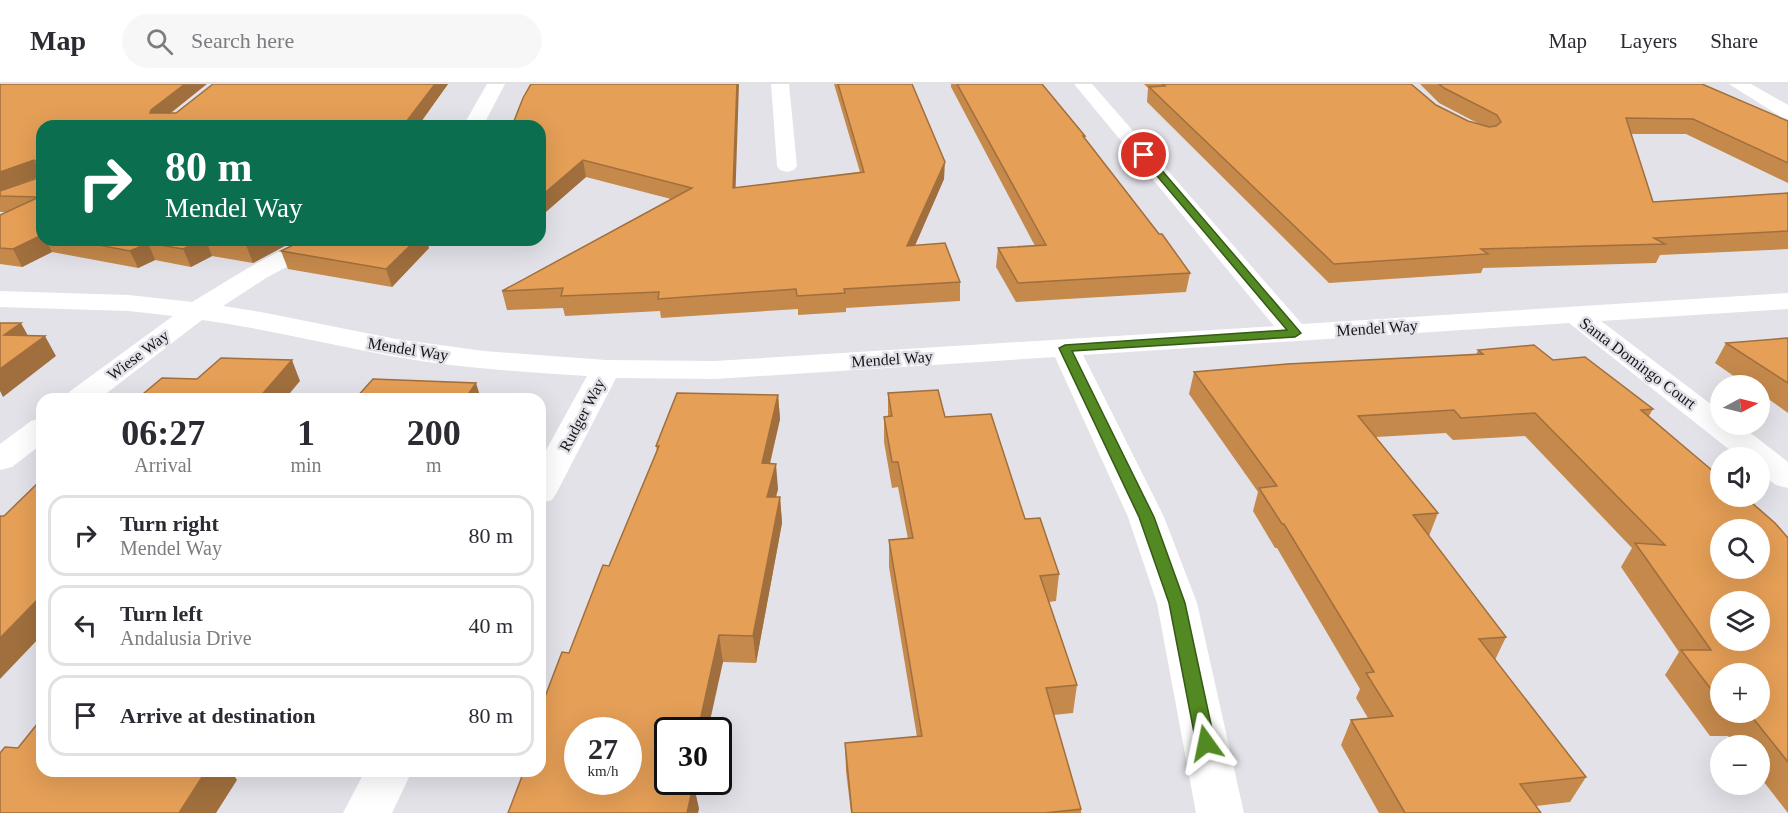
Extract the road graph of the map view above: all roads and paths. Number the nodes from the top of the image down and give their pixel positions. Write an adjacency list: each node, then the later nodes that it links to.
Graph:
1 (496, 84): 6 (street)
2 (780, 84): 7 (street)
3 (1083, 84): 13 (street)
4 (1738, 84): 5 (street)
5 (1788, 113)
6 (476, 120)
7 (788, 166)
8 (308, 246): 11 (street, Wiese Way)
9 (0, 299): 11 (street, Mendel Way)
10 (1788, 301): 12 (street, Mendel Way)
11 (196, 310): 15 (street, Mendel Way); 16 (street, Wiese Way)
12 (1575, 315): 13 (street, Mendel Way); 19 (street, Santa Domingo Court)
13 (1295, 333): 14 (street, Mendel Way)
14 (1065, 348): 15 (street, Mendel Way); 23 (street)
15 (606, 369): 20 (street, Rudger Way)
16 (88, 393)
17 (36, 433): 18 (street)
18 (0, 460)
19 (1788, 478)
20 (546, 481)
21 (386, 777): 22 (street)
22 (367, 813)
23 (1220, 813)

